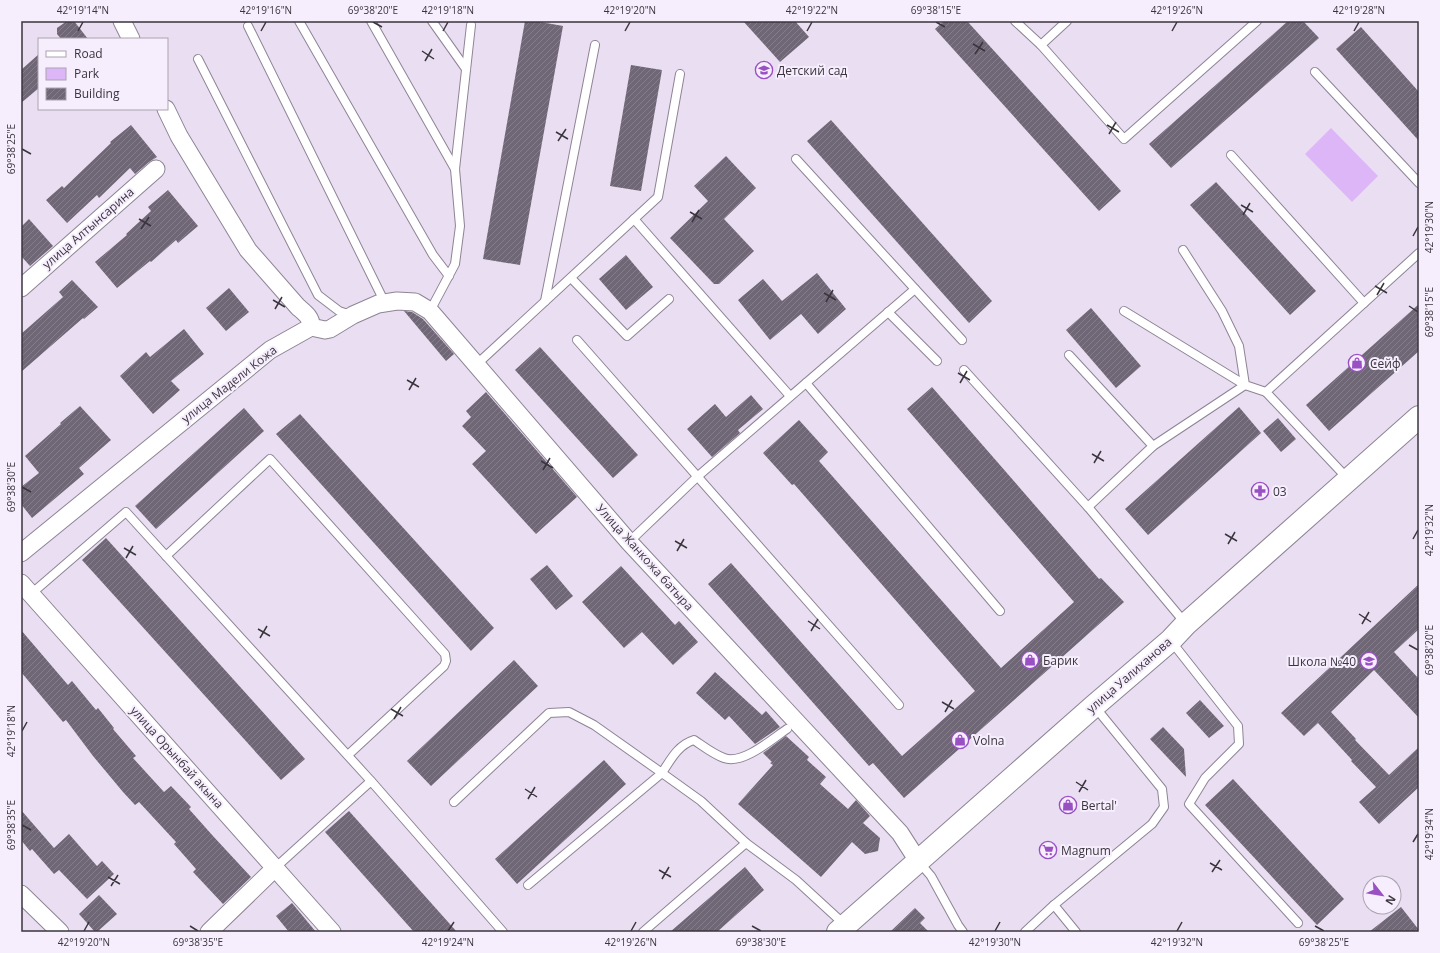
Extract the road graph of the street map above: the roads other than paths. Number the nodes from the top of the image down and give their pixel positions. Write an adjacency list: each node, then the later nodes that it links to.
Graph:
1 (122, 21): 10 (street)
2 (299, 21): 26 (lane)
3 (372, 21): 21 (lane)
4 (432, 21): 14 (lane)
5 (1015, 21): 12 (lane)
6 (1067, 21): 12 (lane)
7 (1257, 21): 12 (lane)
8 (471, 25): 14 (lane)
9 (248, 26): 32 (lane)
10 (130, 38)
11 (595, 45): 31 (lane)
12 (1041, 45)
13 (198, 59): 37 (lane)
14 (466, 69): 21 (lane)
15 (1315, 72): 22 (lane)
16 (680, 74): 23 (lane)
17 (166, 110): 38 (street)
18 (1231, 155): 33 (lane)
19 (796, 159): 29 (lane)
20 (156, 169): 28 (street, улица Алтынсарина)
21 (454, 169): 26 (lane)
22 (1419, 183)
23 (634, 219): 27 (lane); 48 (lane)
24 (1183, 250): 46 (lane)
25 (1419, 253): 33 (lane)
26 (449, 276): 34 (lane)
27 (570, 278): 30 (lane); 31 (lane)
28 (21, 288)
29 (915, 289): 36 (lane); 40 (lane)
30 (669, 299)
31 (545, 301): 43 (lane)
32 (385, 303): 34 (street, Улица Жанкожа батыра); 37 (street, Улица Жанкожа батыра)
33 (1364, 303): 47 (lane)
34 (430, 311): 43 (street, Улица Жанкожа батыра)
35 (1124, 311): 46 (lane)
36 (888, 312): 42 (lane); 45 (lane)
37 (353, 315): 38 (street, Улица Жанкожа батыра)
38 (311, 327): 55 (street, улица Мадели Кожа)
39 (576, 340): 51 (lane)
40 (962, 340)
41 (1070, 355): 50 (lane)
42 (937, 361)
43 (476, 365): 54 (street, Улица Жанкожа батыра)
44 (964, 370): 53 (lane)
45 (806, 382): 48 (lane); 58 (lane)
46 (1245, 385): 47 (lane); 50 (lane)
47 (1266, 392): 52 (lane)
48 (790, 396): 51 (lane)
49 (1419, 417): 52 (main road, улица Уалиханова)
50 (1153, 446): 53 (lane)
51 (697, 476): 54 (lane); 61 (lane)
52 (1348, 480): 59 (main road, улица Уалиханова)
53 (1088, 507): 59 (lane)
54 (629, 542): 69 (street, Улица Жанкожа батыра)
55 (21, 553)
56 (166, 556): 57 (lane); 64 (lane); 64 (lane)
57 (26, 588): 70 (street, улица Орынбай акына)
58 (1000, 611)
59 (1186, 624): 60 (main road, улица Уалиханова)
60 (1171, 640): 62 (main road, улица Уалиханова); 74 (lane)
61 (899, 705)
62 (1094, 706): 69 (main road, улица Уалиханова); 73 (lane)
63 (787, 729): 65 (lane)
64 (348, 755): 66 (lane)
65 (662, 773): 67 (lane); 68 (lane); 71 (lane)
66 (371, 780): 70 (lane); 79 (lane)
67 (454, 802)
68 (746, 842): 75 (lane); 80 (lane)
69 (918, 861): 75 (main road, улица Уалиханова); 81 (lane)
70 (275, 868): 77 (street); 78 (street, улица Орынбай акына)
71 (528, 885)
72 (21, 894): 76 (street)
73 (1054, 905): 82 (lane); 83 (lane)
74 (1298, 923)
75 (842, 929)
76 (60, 932)
77 (209, 932)
78 (332, 932)
79 (503, 932)
80 (643, 932)
81 (963, 932)
82 (1025, 932)
83 (1076, 932)

